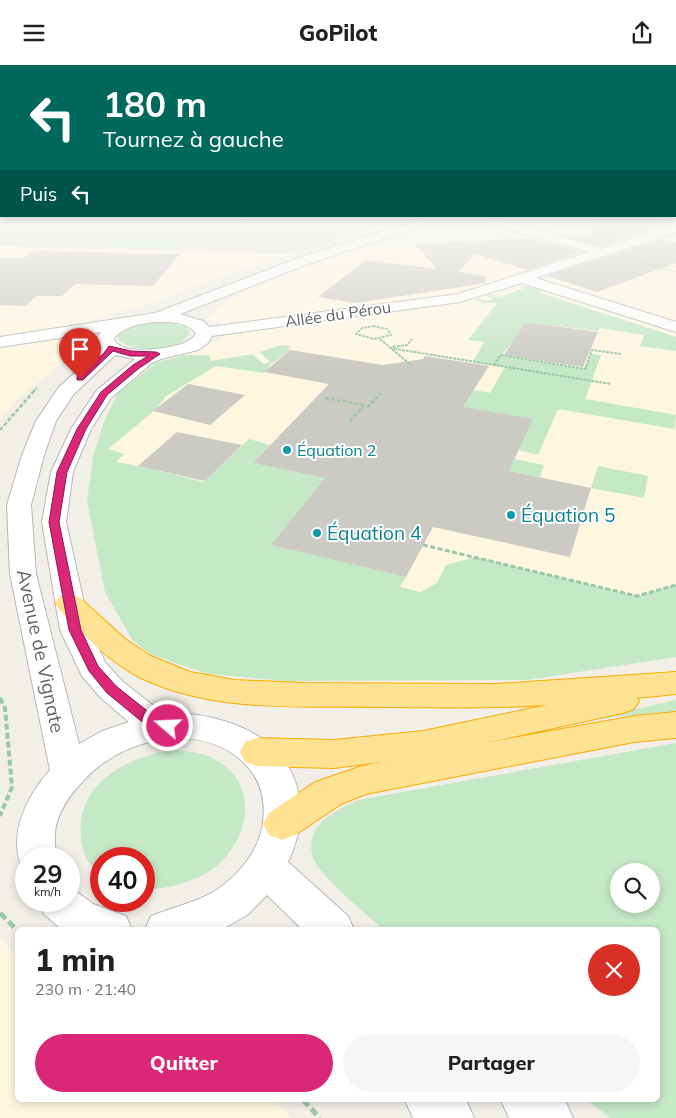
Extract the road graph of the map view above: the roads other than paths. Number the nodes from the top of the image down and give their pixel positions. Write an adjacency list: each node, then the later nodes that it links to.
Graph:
1 (281, 270): 4 (street)
2 (550, 270): 3 (street, Allée du Pérou)
3 (525, 279): 7 (street, Allée du Pérou); 8 (street)
4 (229, 289): 5 (street); 7 (street)
5 (156, 317): 6 (street); 7 (street)
6 (123, 324): 9 (street); 11 (street, Avenue de Vignate)
7 (200, 327): 12 (street)
8 (676, 327)
9 (58, 334): 10 (street); 11 (street)
10 (0, 342)
11 (108, 345): 12 (street); 19 (street, Avenue de Vignate)
12 (156, 354): 13 (street, Avenue de Vignate)
13 (69, 603): 14 (highway); 17 (street, Avenue de Vignate)
14 (676, 683)
15 (676, 688): 18 (highway)
16 (676, 725): 20 (highway)
17 (157, 727): 18 (street); 19 (street)
18 (257, 752): 20 (street)
19 (68, 772): 21 (street)
20 (282, 824): 22 (street)
21 (37, 847)
22 (265, 867): 24 (street); 26 (street)
23 (71, 912): 25 (street)
24 (198, 926)
25 (103, 927)
26 (330, 927)
27 (432, 1102): 29 (street)
28 (528, 1102): 30 (street)
29 (449, 1118)
30 (548, 1118)

